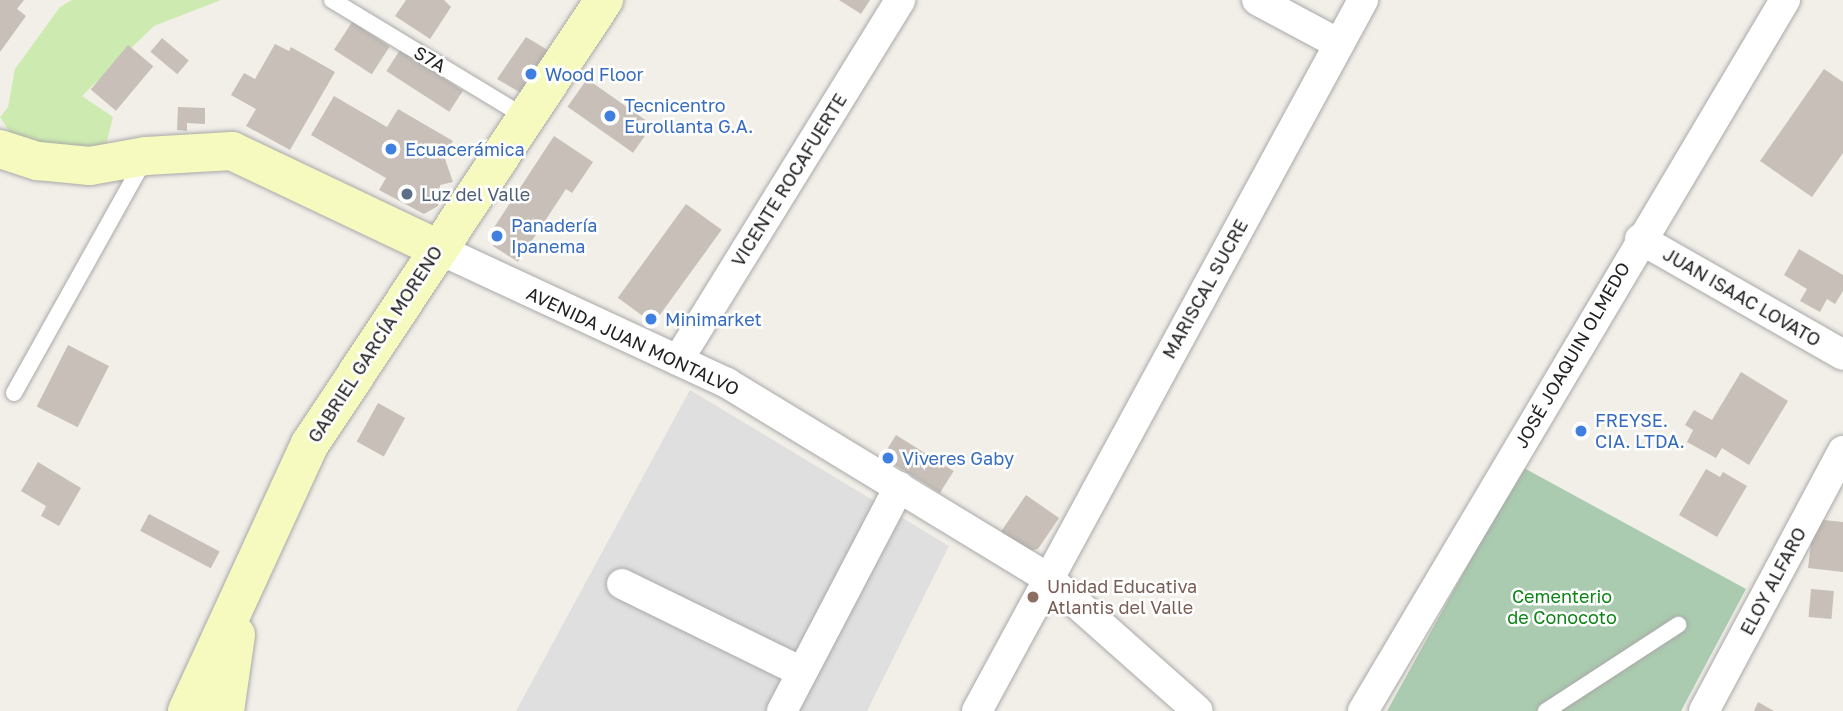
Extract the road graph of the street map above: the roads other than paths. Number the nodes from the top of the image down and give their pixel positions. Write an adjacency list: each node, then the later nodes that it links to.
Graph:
1 (332, 0): 8 (lane, S7A)
2 (604, 0): 8 (main road, GABRIEL GARCÍA MORENO)
3 (900, 0): 14 (street, VICENTE ROCAFUERTE)
4 (1257, 0): 7 (street)
5 (1363, 0): 7 (street, MARISCAL SUCRE)
6 (1784, 0): 11 (street, JOSÉ JOAQUIN OLMEDO)
7 (1339, 44): 19 (street, MARISCAL SUCRE)
8 (527, 118): 12 (main road, GABRIEL GARCÍA MORENO)
9 (0, 149): 10 (main road, AVENIDA JUAN MONTALVO)
10 (146, 156): 12 (main road, AVENIDA JUAN MONTALVO); 15 (lane)
11 (1640, 239): 13 (street, JUAN ISAAC LOVATO); 28 (street, JOSÉ JOAQUIN OLMEDO)
12 (436, 248): 14 (street, AVENIDA JUAN MONTALVO); 18 (main road, GABRIEL GARCÍA MORENO)
13 (1843, 355)
14 (678, 360): 17 (street, AVENIDA JUAN MONTALVO)
15 (14, 393)
16 (1843, 451): 30 (street, ELOY ALFARO)
17 (899, 487): 19 (street, AVENIDA JUAN MONTALVO); 22 (street)
18 (256, 555): 23 (main road, GABRIEL GARCÍA MORENO); 24 (main road)
19 (1048, 578): 26 (street, MARISCAL SUCRE); 27 (street, AVENIDA JUAN MONTALVO)
20 (622, 584): 22 (street)
21 (1678, 625): 29 (lane)
22 (802, 672): 25 (street)
23 (187, 711)
24 (225, 711)
25 (782, 711)
26 (977, 711)
27 (1198, 711)
28 (1363, 711)
29 (1546, 711)
30 (1704, 711)

